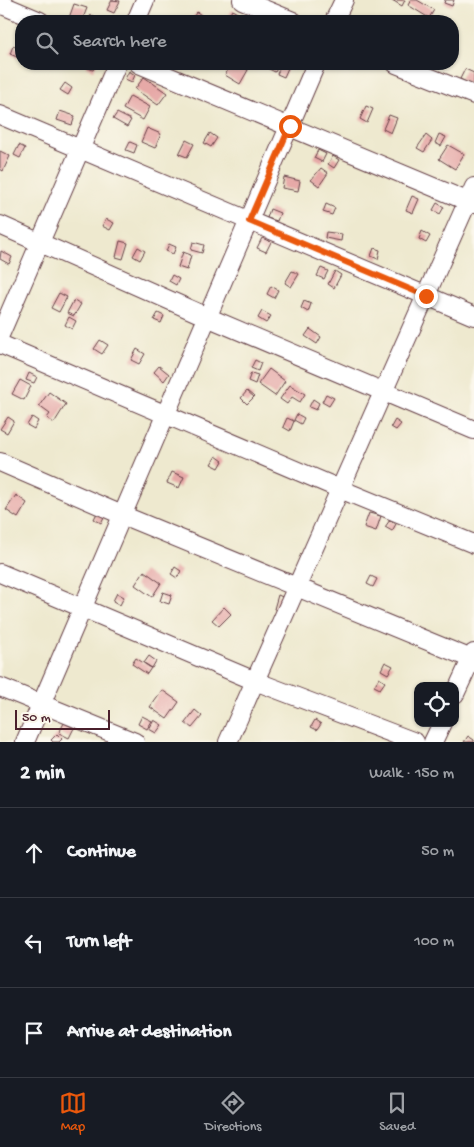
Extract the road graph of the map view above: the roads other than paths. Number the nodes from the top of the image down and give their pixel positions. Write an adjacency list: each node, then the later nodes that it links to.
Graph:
1 (145, 0): 6 (street)
2 (242, 0): 7 (street)
3 (344, 0): 8 (street)
4 (0, 4): 5 (street)
5 (26, 15)
6 (139, 15)
7 (278, 15)
8 (337, 15)
9 (114, 70): 16 (street)
10 (154, 70): 15 (street)
11 (313, 70): 15 (street)
12 (411, 70): 13 (street)
13 (474, 95)
14 (0, 115): 16 (street)
15 (290, 126): 17 (street); 18 (street)
16 (80, 148): 18 (street); 20 (street)
17 (472, 198): 21 (street)
18 (249, 221): 21 (street); 23 (street)
19 (0, 225): 20 (street)
20 (40, 242): 23 (street); 24 (street)
21 (426, 296): 22 (street); 26 (street)
22 (474, 316)
23 (208, 317): 26 (street); 27 (street)
24 (0, 335)
25 (0, 344): 27 (street)
26 (383, 392): 28 (street); 30 (street)
27 (165, 415): 30 (street); 31 (street)
28 (474, 430)
29 (0, 462): 31 (street)
30 (340, 489): 32 (street); 34 (street)
31 (122, 515): 34 (street); 35 (street)
32 (474, 544)
33 (0, 573): 35 (street)
34 (297, 588): 36 (street); 37 (street)
35 (83, 608): 37 (street); 40 (street)
36 (473, 658): 38 (street)
37 (255, 681): 44 (street); 45 (street)
38 (459, 686)
39 (0, 687): 40 (street)
40 (41, 704): 42 (street); 43 (street)
41 (440, 727): 46 (street)
42 (25, 742)
43 (135, 742)
44 (228, 742)
45 (415, 742)
46 (434, 742)

